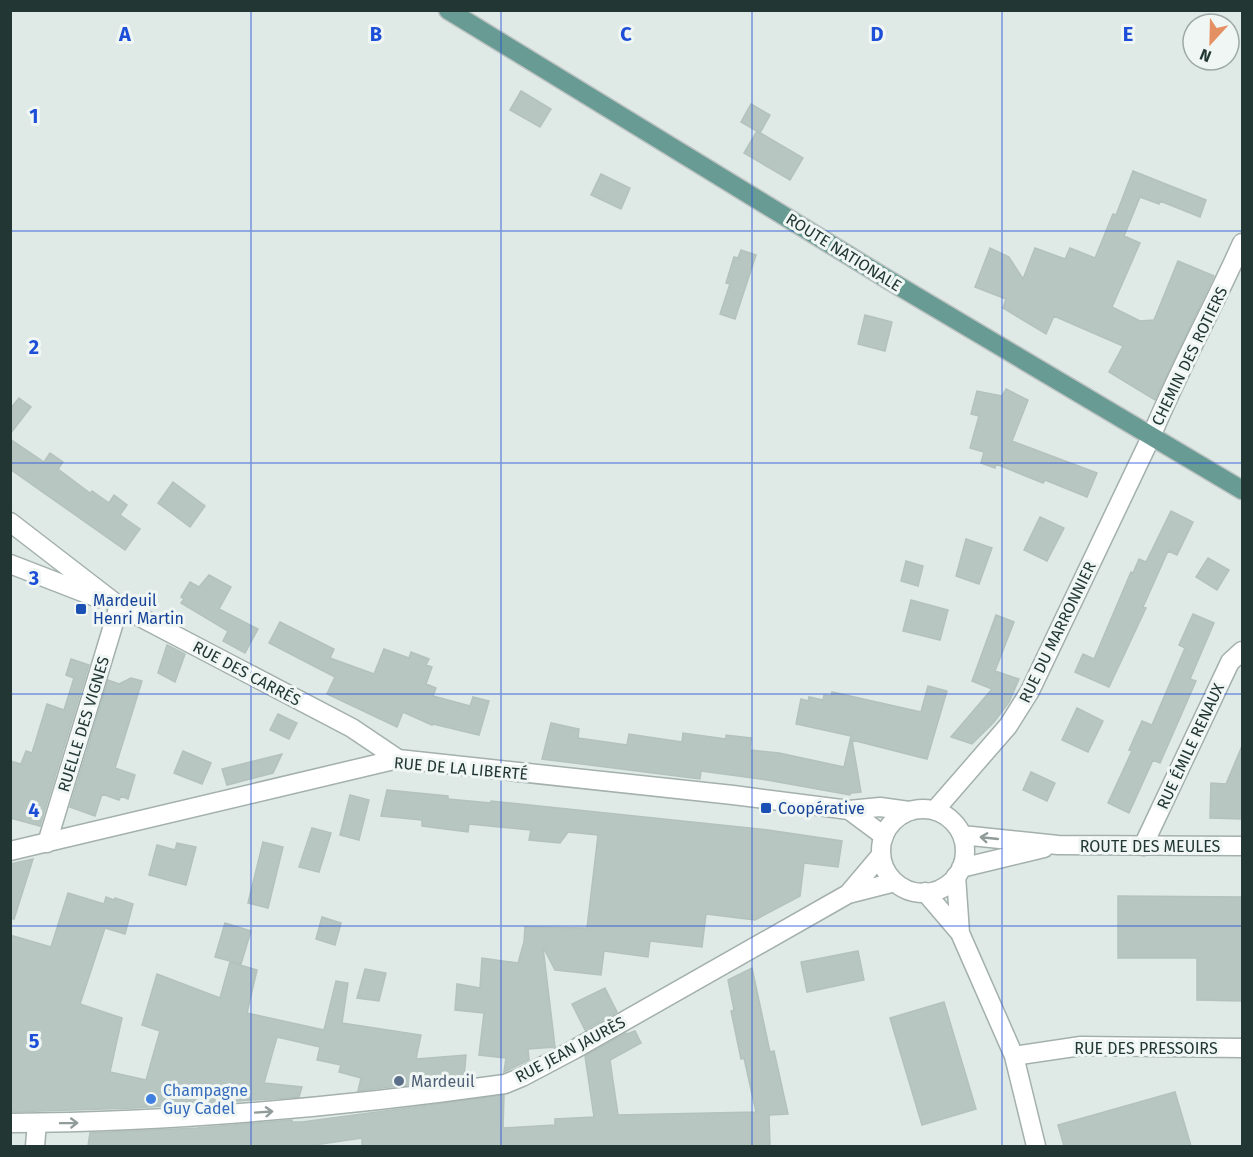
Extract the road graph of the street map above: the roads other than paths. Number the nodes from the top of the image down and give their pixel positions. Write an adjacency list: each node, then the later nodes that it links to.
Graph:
1 (448, 10): 3 (main road, ROUTE NATIONALE)
2 (1242, 243): 3 (street, CHEMIN DES ROTIERS)
3 (1151, 437): 4 (main road, ROUTE NATIONALE); 13 (street, RUE DU MARRONNIER)
4 (1242, 490)
5 (10, 522): 6 (street, RUE DES CARRÉS)
6 (54, 555): 8 (street); 9 (street, RUE DES CARRÉS)
7 (10, 564): 8 (street)
8 (38, 575): 9 (street)
9 (119, 606): 11 (street, RUE DES CARRÉS); 17 (street, RUELLE DES VIGNES)
10 (1242, 651): 19 (street, RUE ÉMILE RENAUX)
11 (398, 759): 12 (street, RUE DE LA LIBERTÉ); 17 (street, RUE DE LA LIBERTÉ)
12 (849, 810): 14 (street, RUE DE LA LIBERTÉ); 16 (street, RUE DE LA LIBERTÉ)
13 (935, 810): 14 (street); 15 (street)
14 (909, 811): 16 (street)
15 (962, 835): 18 (street, ROUTE DES MEULES, one-way to 15); 23 (street)
16 (884, 836): 22 (street)
17 (46, 843): 21 (street, RUE DE LA LIBERTÉ)
18 (1058, 845): 19 (street, ROUTE DES MEULES); 23 (street, ROUTE DES MEULES)
19 (1143, 846): 20 (street, ROUTE DES MEULES)
20 (1242, 846)
21 (10, 851)
22 (882, 855): 24 (street); 26 (street, RUE JEAN JAURÈS)
23 (959, 872): 25 (street); 27 (street)
24 (895, 882): 25 (street); 26 (street, RUE JEAN JAURÈS)
25 (925, 892): 27 (street)
26 (848, 894): 30 (street, RUE JEAN JAURÈS, one-way to 26)
27 (960, 933): 29 (street)
28 (1242, 1048): 29 (street, RUE DES PRESSOIRS)
29 (1014, 1056): 33 (street)
30 (38, 1123): 31 (street, RUE JEAN JAURÈS); 32 (street)
31 (10, 1124)
32 (35, 1146)
33 (1036, 1146)

